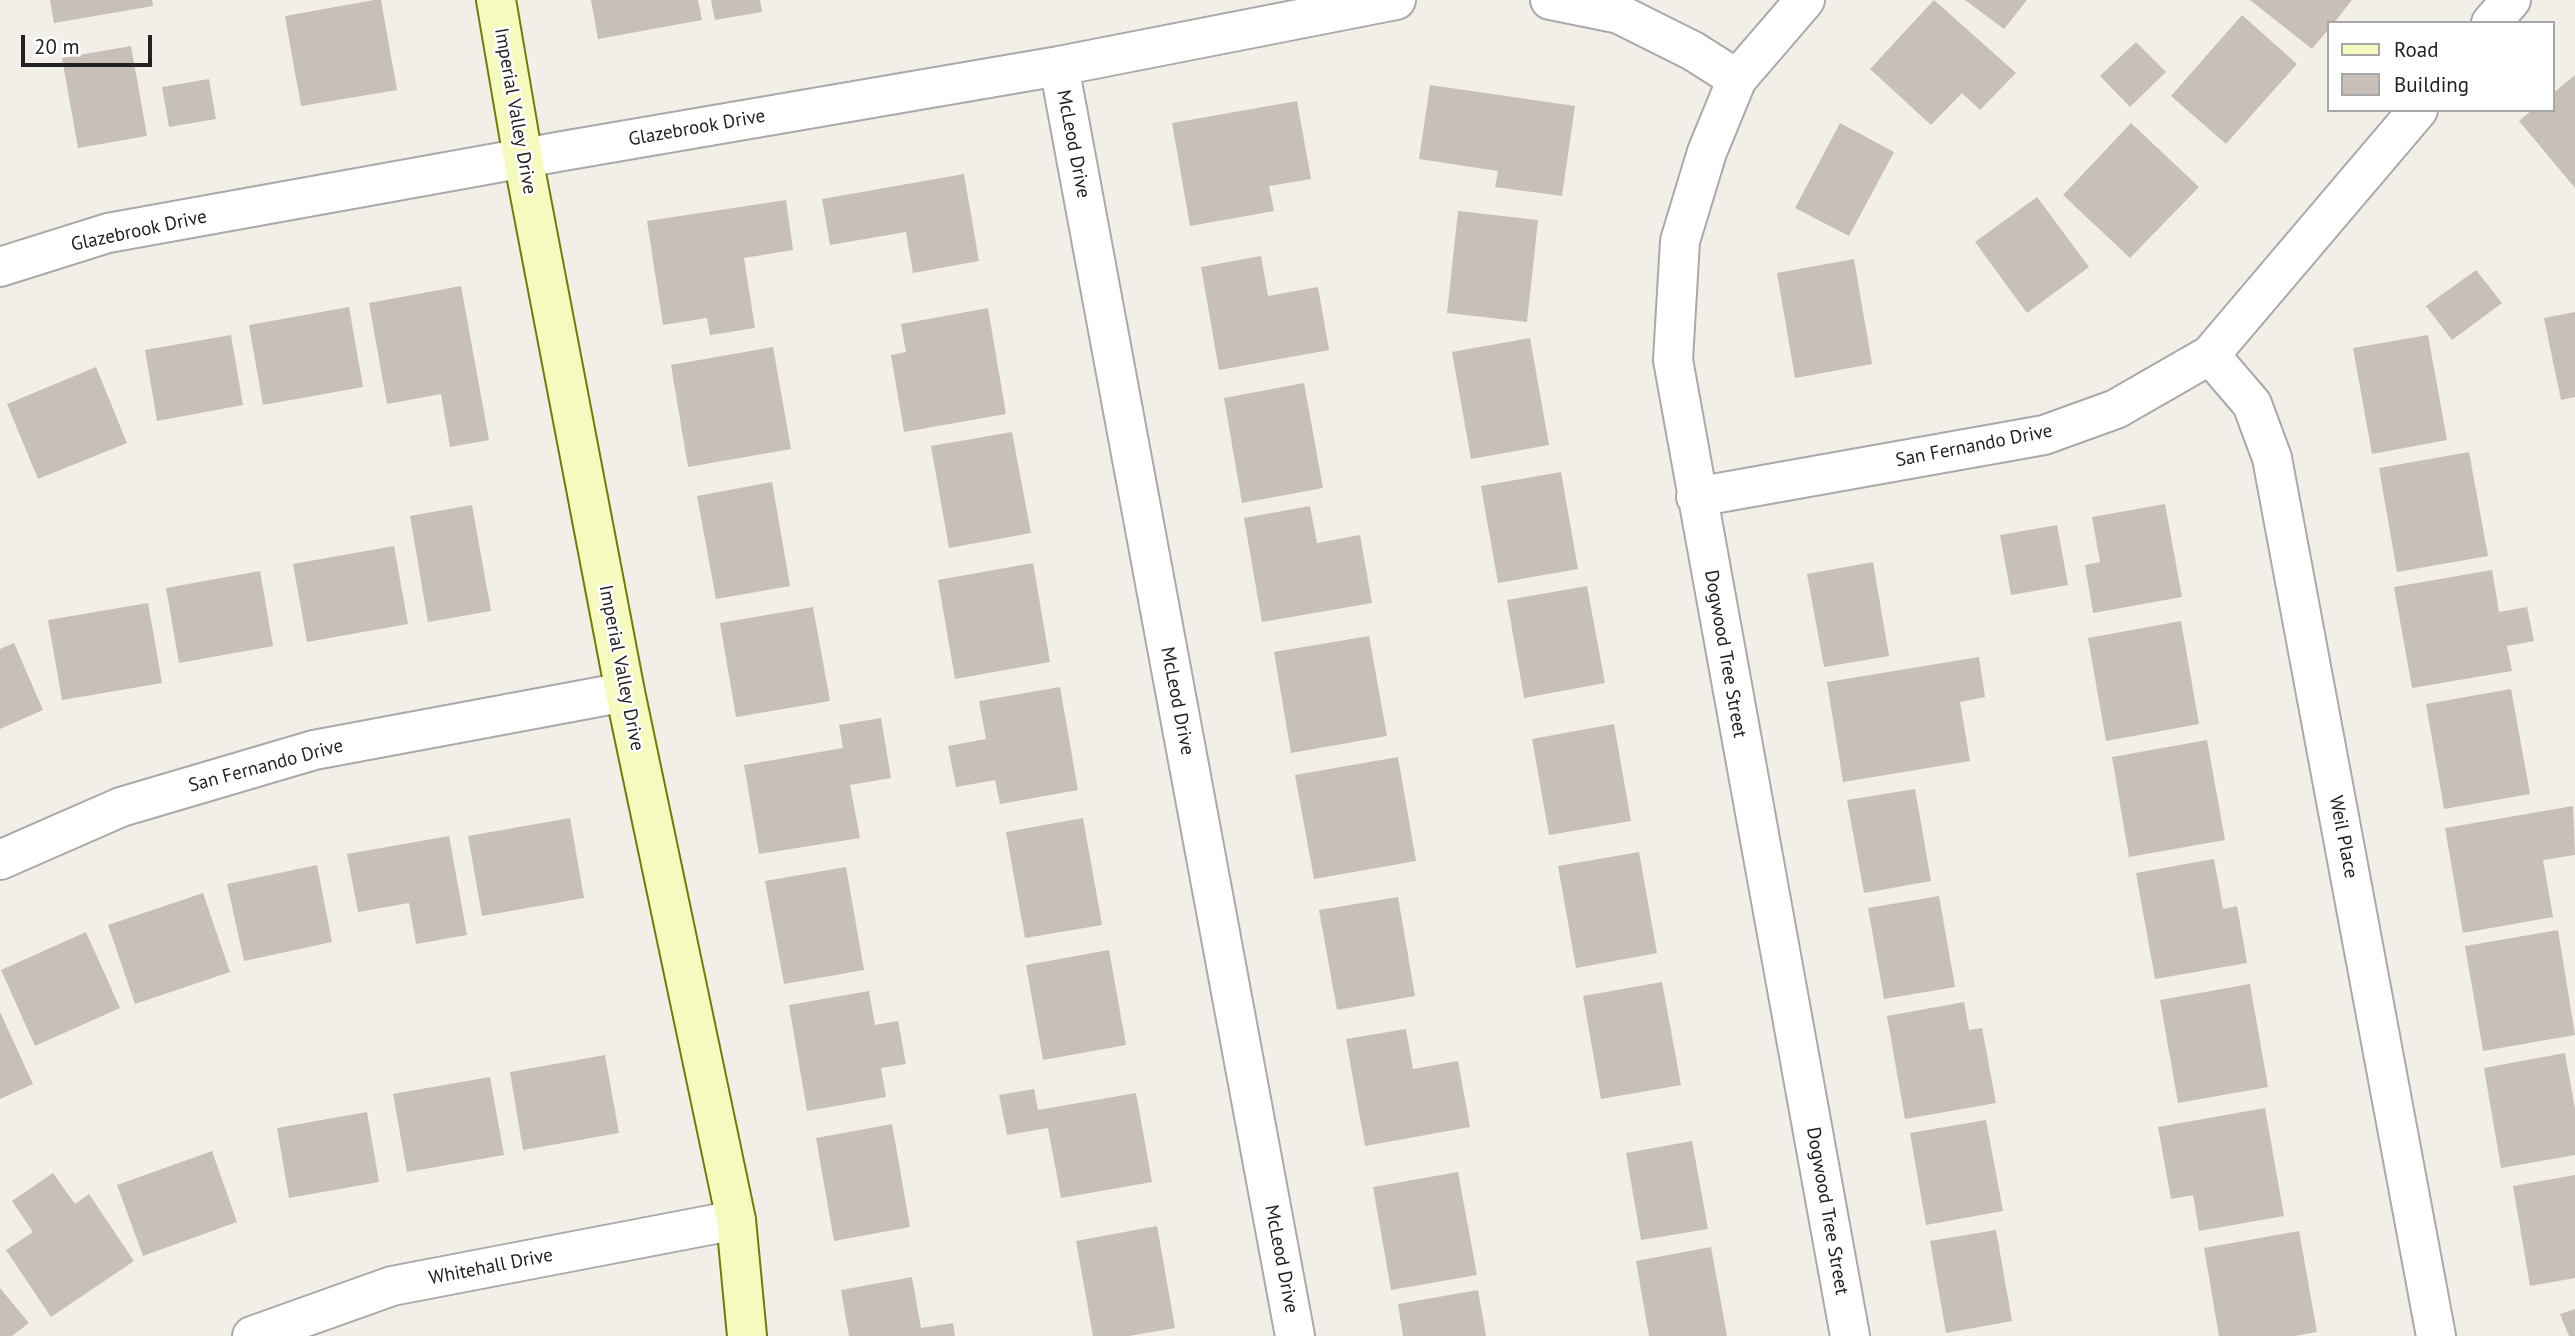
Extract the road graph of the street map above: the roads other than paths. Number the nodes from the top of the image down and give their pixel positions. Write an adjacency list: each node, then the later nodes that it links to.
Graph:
1 (496, 0): 10 (street, Imperial Valley Drive)
2 (1396, 0): 7 (street, Glazebrook Drive)
3 (1550, 0): 8 (street)
4 (1805, 0): 8 (street, Dogwood Tree Street)
5 (2511, 0): 6 (street)
6 (2493, 21)
7 (1059, 66): 10 (street, Glazebrook Drive); 19 (street, McLeod Drive)
8 (1737, 79): 13 (street, Dogwood Tree Street)
9 (2415, 112): 12 (street, San Fernando Drive)
10 (523, 158): 11 (street, Glazebrook Drive); 14 (street, Imperial Valley Drive)
11 (0, 267)
12 (2210, 355): 13 (street, San Fernando Drive); 21 (street, Weil Place)
13 (1696, 497): 20 (street, Dogwood Tree Street)
14 (625, 692): 15 (street, San Fernando Drive); 16 (street, Imperial Valley Drive)
15 (0, 860)
16 (736, 1220): 17 (street, Whitehall Drive); 18 (street, Imperial Valley Drive)
17 (252, 1336)
18 (747, 1336)
19 (1295, 1336)
20 (1850, 1336)
21 (2436, 1336)

